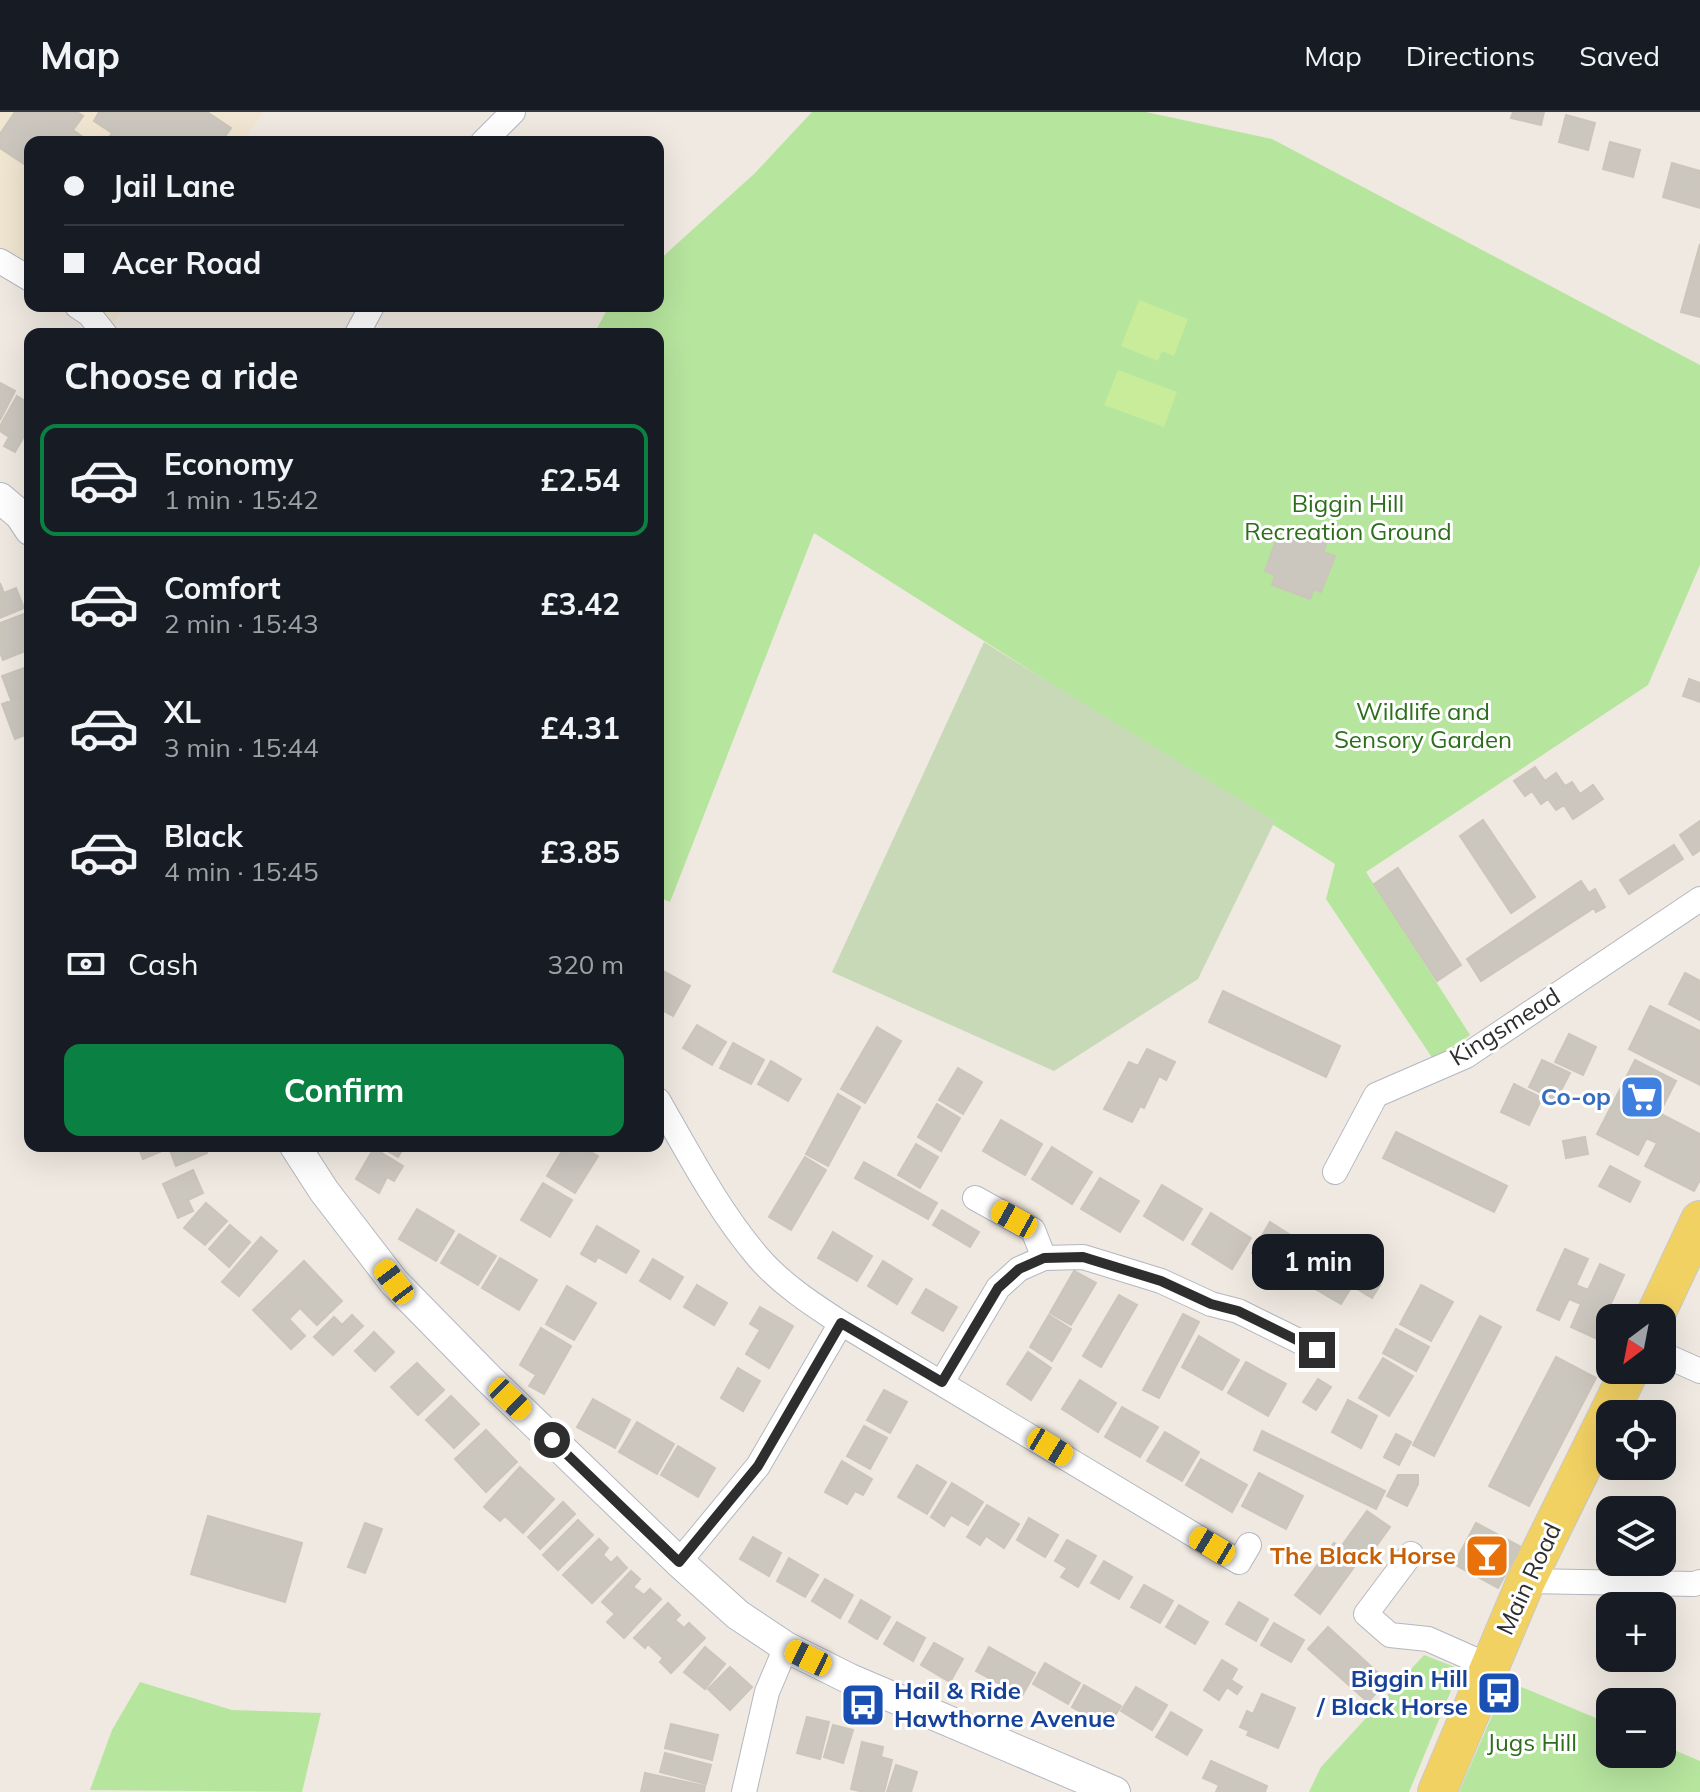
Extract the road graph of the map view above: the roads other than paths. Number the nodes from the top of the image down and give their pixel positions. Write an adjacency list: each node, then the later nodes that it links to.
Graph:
1 (513, 112): 2 (street)
2 (489, 136)
3 (0, 261): 4 (street)
4 (24, 275)
5 (86, 312): 6 (street)
6 (100, 328)
7 (0, 498): 8 (street)
8 (24, 521)
9 (1700, 899): 12 (street, Kingsmead)
10 (664, 1110): 17 (street)
11 (299, 1152): 25 (street)
12 (1335, 1172)
13 (975, 1198): 15 (street)
14 (1700, 1220): 16 (main road)
15 (1044, 1258): 18 (street); 21 (street)
16 (1661, 1304)
17 (841, 1323): 21 (street); 25 (street)
18 (1317, 1350)
19 (1676, 1360): 20 (street)
20 (1700, 1371)
21 (942, 1382): 23 (street)
22 (1623, 1384): 26 (main road, Main Road)
23 (1249, 1545)
24 (1411, 1554): 29 (street)
25 (679, 1562): 28 (street)
26 (1526, 1581): 27 (street); 29 (main road, Main Road)
27 (1700, 1582)
28 (786, 1647): 30 (street); 31 (street)
29 (1489, 1666): 32 (main road, Main Road)
30 (744, 1792)
31 (1115, 1792)
32 (1437, 1792)

